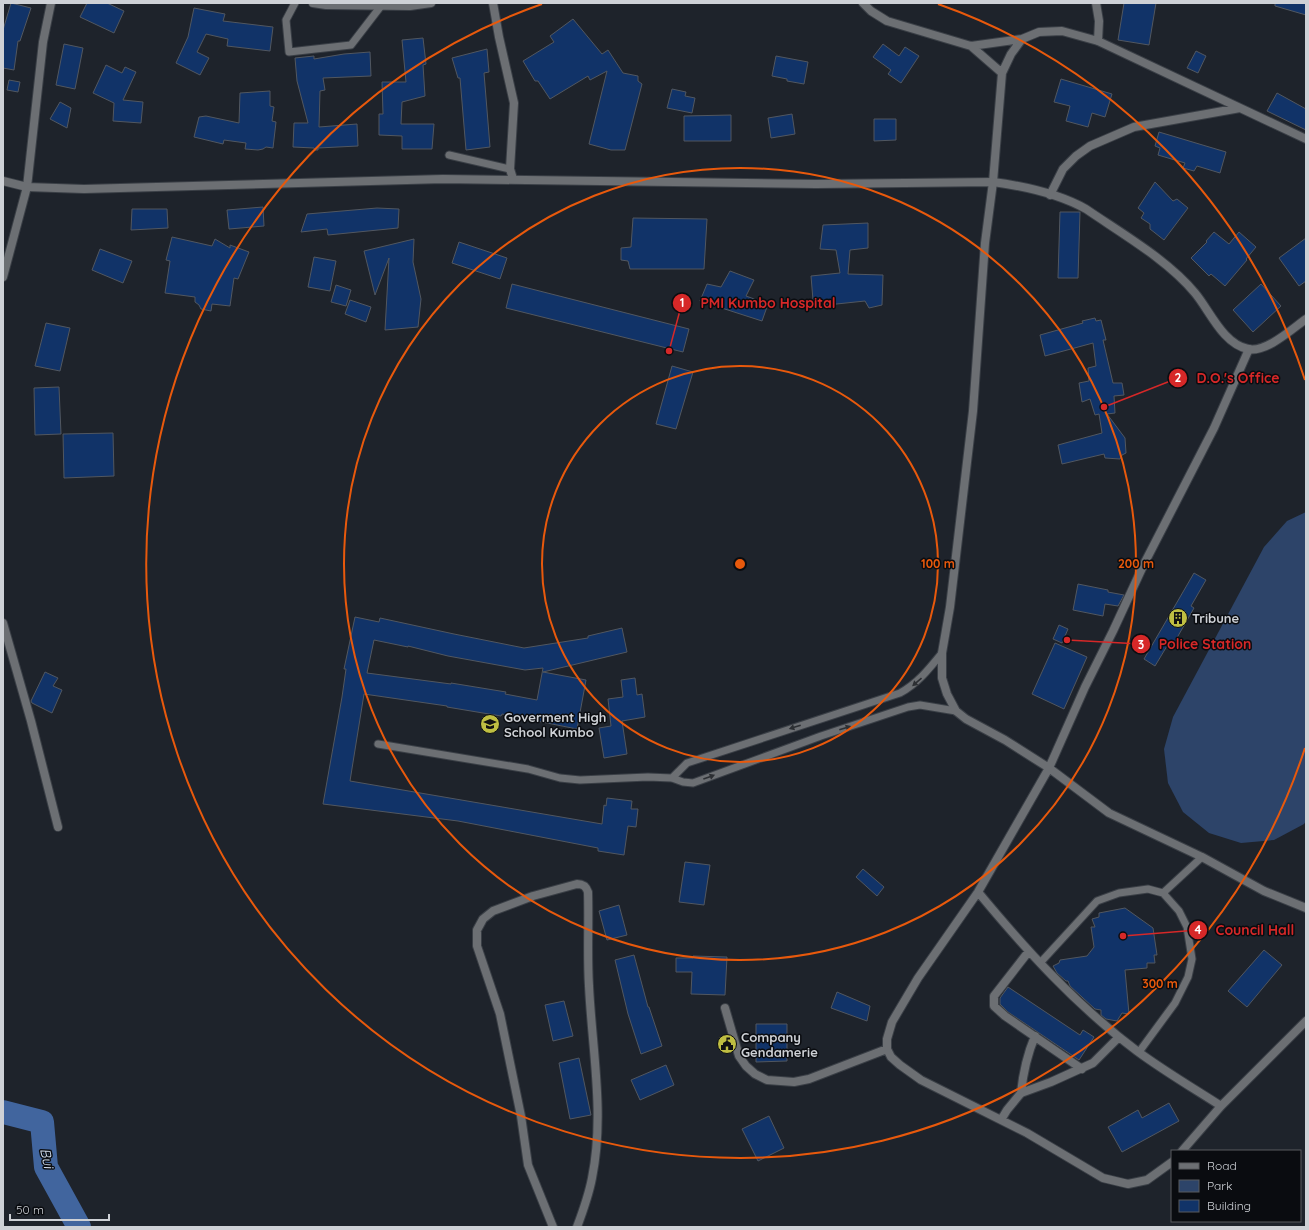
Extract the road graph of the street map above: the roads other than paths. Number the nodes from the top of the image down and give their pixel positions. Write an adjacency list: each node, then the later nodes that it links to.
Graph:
1 (51, 3): 20 (street)
2 (295, 3): 8 (lane)
3 (313, 3): 8 (street)
4 (431, 3): 8 (street)
5 (493, 3): 16 (street)
6 (863, 3): 11 (street)
7 (1096, 3): 10 (street)
8 (380, 6)
9 (1022, 39): 10 (street); 11 (street); 12 (street)
10 (1098, 41): 13 (street)
11 (971, 46): 12 (street)
12 (1002, 73): 19 (street)
13 (1240, 108): 14 (street); 21 (street)
14 (1306, 139)
15 (449, 155): 16 (lane)
16 (510, 169): 17 (street)
17 (513, 179): 19 (street); 20 (street)
18 (3, 181): 20 (street)
19 (993, 182): 21 (street); 26 (street)
20 (26, 187): 22 (street)
21 (1050, 195): 24 (street)
22 (3, 277)
23 (1306, 319): 24 (street)
24 (1249, 349): 29 (street)
25 (3, 623): 31 (street)
26 (942, 652): 27 (street); 30 (lane, one-way to 30)
27 (956, 711): 29 (street); 30 (lane, one-way to 27)
28 (378, 744): 30 (lane)
29 (1049, 768): 32 (street); 33 (street)
30 (672, 778)
31 (58, 826)
32 (1202, 857): 34 (lane); 35 (street)
33 (978, 892): 36 (street); 42 (street)
34 (1163, 893): 37 (lane); 43 (lane)
35 (1306, 908)
36 (1029, 951): 37 (street); 40 (street)
37 (1040, 963): 41 (street)
38 (726, 1008): 42 (street)
39 (1306, 1021): 46 (street)
40 (1035, 1036): 44 (street); 45 (street)
41 (1119, 1037): 43 (street); 44 (street)
42 (888, 1049): 47 (street)
43 (1139, 1052): 46 (street)
44 (1082, 1069): 45 (street)
45 (1021, 1093): 47 (street)
46 (1221, 1106): 48 (street)
47 (1002, 1120): 49 (street)
48 (1183, 1150)
49 (1171, 1163)
50 (553, 1227): 51 (street)
51 (577, 1227)

